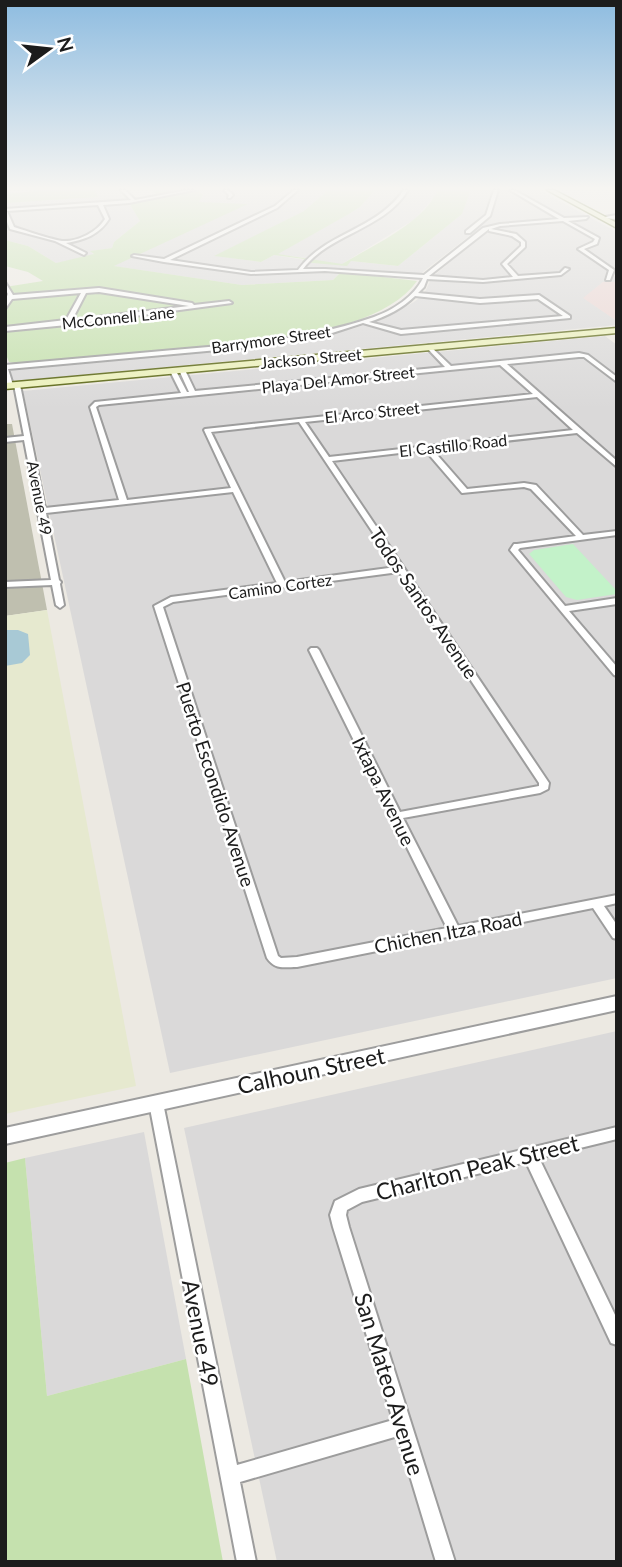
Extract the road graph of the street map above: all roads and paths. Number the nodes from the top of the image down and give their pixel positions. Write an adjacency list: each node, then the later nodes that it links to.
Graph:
1 (179, 263): 7 (street)
2 (306, 263): 7 (street)
3 (443, 263): 8 (street, Barrymore Street)
4 (504, 263): 9 (street)
5 (601, 263): 10 (street)
6 (567, 269): 9 (street)
7 (299, 271): 8 (street)
8 (424, 278): 9 (street); 13 (street, Barrymore Street)
9 (517, 278)
10 (608, 279)
11 (5, 283): 14 (street)
12 (85, 290): 14 (street); 17 (street); 19 (street)
13 (415, 294): 18 (street, Barrymore Street); 18 (street)
14 (11, 297): 16 (street)
15 (229, 303): 17 (street, McConnell Lane)
16 (5, 307)
17 (206, 307): 19 (street, McConnell Lane)
18 (364, 322): 27 (street, Barrymore Street)
19 (67, 323): 20 (street, McConnell Lane)
20 (5, 329)
21 (617, 330): 22 (main road, Jackson Street)
22 (425, 347): 24 (street); 25 (street); 26 (main road, Jackson Street)
23 (502, 363): 24 (street, Playa Del Amor Street); 28 (street, Playa Del Amor Street); 32 (street)
24 (450, 368): 25 (street, Playa Del Amor Street)
25 (442, 369): 30 (street, Playa Del Amor Street)
26 (177, 370): 29 (main road, Jackson Street); 30 (street); 31 (street)
27 (6, 371): 29 (street, Avenue 49)
28 (617, 380)
29 (13, 387): 35 (street, Avenue 49)
30 (193, 393): 31 (street, Playa Del Amor Street)
31 (185, 394): 41 (street, Playa Del Amor Street)
32 (538, 395): 33 (street, El Arco Street); 34 (street)
33 (301, 420): 38 (street, Todos Santos Avenue); 40 (street, El Arco Street)
34 (579, 431): 37 (street, El Castillo Road); 39 (street)
35 (27, 438): 36 (street); 42 (street, Avenue 49)
36 (5, 440)
37 (427, 448): 38 (street, El Castillo Road); 44 (street)
38 (328, 459): 45 (street, Todos Santos Avenue)
39 (617, 465)
40 (234, 490): 41 (street); 47 (street)
41 (124, 503): 42 (street)
42 (42, 511): 46 (street, Avenue 49)
43 (617, 533): 44 (street)
44 (582, 538): 52 (street)
45 (401, 569): 47 (street, Camino Cortez); 55 (street, Todos Santos Avenue)
46 (57, 582): 48 (street); 51 (street, Avenue 49)
47 (282, 585): 50 (street, Camino Cortez)
48 (6, 588)
49 (617, 601): 52 (street)
50 (160, 603): 60 (street, Puerto Escondido Avenue)
51 (61, 605)
52 (562, 609): 54 (street)
53 (314, 650): 55 (street, Ixtapa Avenue)
54 (617, 673)
55 (397, 816): 58 (street, Ixtapa Avenue)
56 (615, 902): 57 (street, Chichen Itza Road)
57 (596, 903): 58 (street, Chichen Itza Road); 59 (street)
58 (454, 931): 60 (street, Chichen Itza Road)
59 (617, 935)
60 (278, 963)
61 (617, 1003): 62 (street, Calhoun Street)
62 (156, 1103): 64 (street, Calhoun Street); 69 (street, Avenue 49)
63 (617, 1133): 65 (street, Charlton Peak Street)
64 (5, 1136)
65 (530, 1155): 66 (street, Charlton Peak Street); 67 (street)
66 (340, 1206): 68 (street, San Mateo Avenue)
67 (617, 1337)
68 (403, 1426): 69 (street); 71 (street, San Mateo Avenue)
69 (230, 1476): 70 (street, Avenue 49)
70 (247, 1562)
71 (446, 1562)

